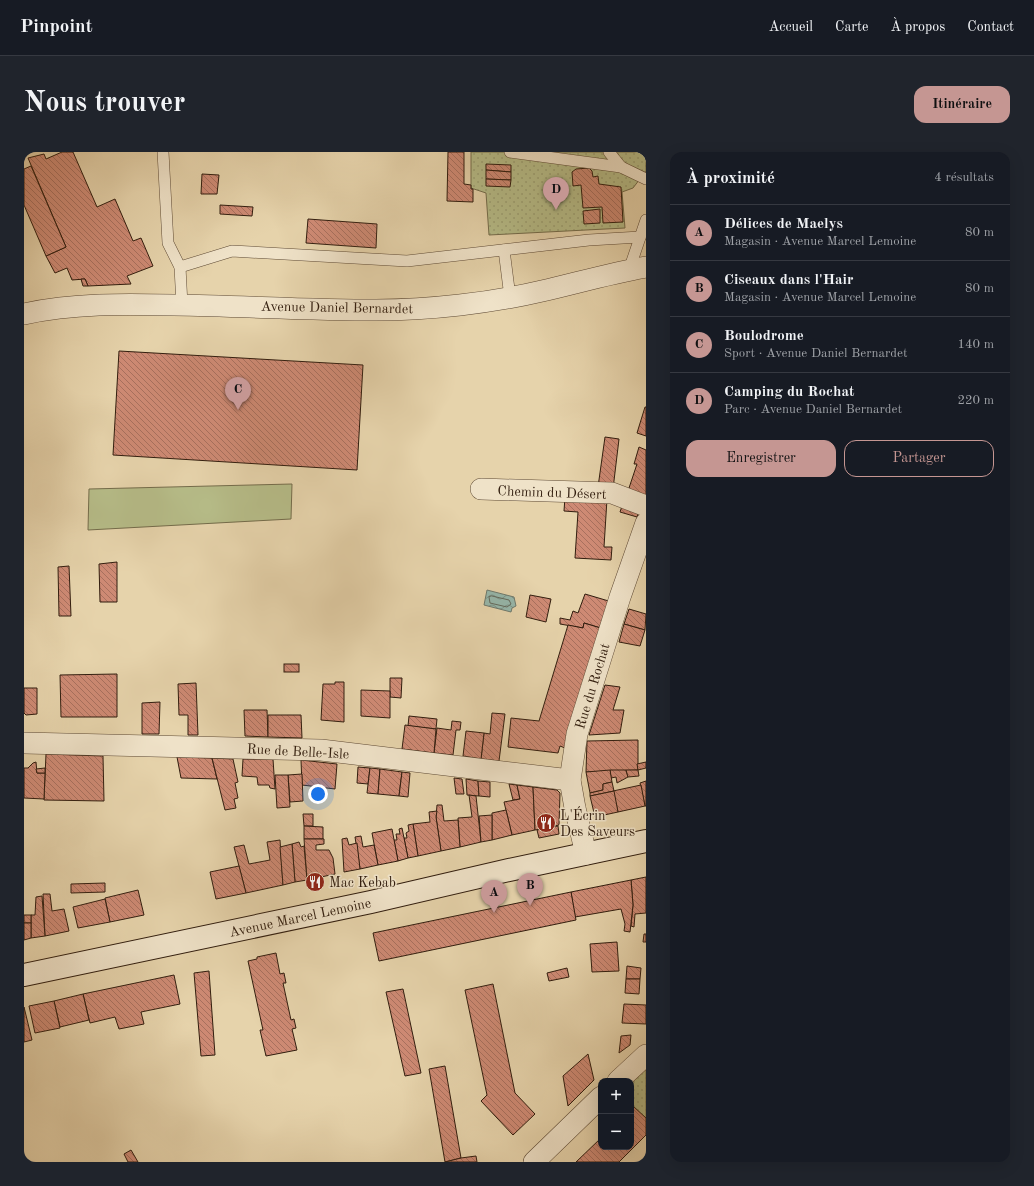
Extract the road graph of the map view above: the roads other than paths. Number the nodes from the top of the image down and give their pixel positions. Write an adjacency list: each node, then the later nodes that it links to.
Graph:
1 (163, 152): 10 (lane)
2 (510, 152): 4 (lane)
3 (609, 152): 5 (lane)
4 (556, 155): 5 (lane)
5 (621, 168): 6 (lane)
6 (646, 179)
7 (646, 220): 8 (lane)
8 (640, 237): 9 (lane); 11 (lane)
9 (504, 250): 10 (lane); 12 (lane)
10 (180, 267): 13 (lane)
11 (638, 268): 12 (street, Avenue Daniel Bernardet)
12 (510, 297): 13 (street, Avenue Daniel Bernardet)
13 (182, 305): 14 (street, Avenue Daniel Bernardet)
14 (24, 314)
15 (481, 489): 16 (street, Chemin du Désert)
16 (646, 506)
17 (646, 523): 19 (street, Rue du Rochat)
18 (24, 743): 19 (street, Rue de Belle-Isle)
19 (570, 780): 21 (street, Rue du Rochat)
20 (646, 841): 21 (main road, Avenue Marcel Lemoine)
21 (586, 854): 22 (main road, Avenue Marcel Lemoine)
22 (24, 974)
23 (646, 1055): 24 (street)
24 (621, 1078)
25 (598, 1101): 26 (street)
26 (534, 1162)

